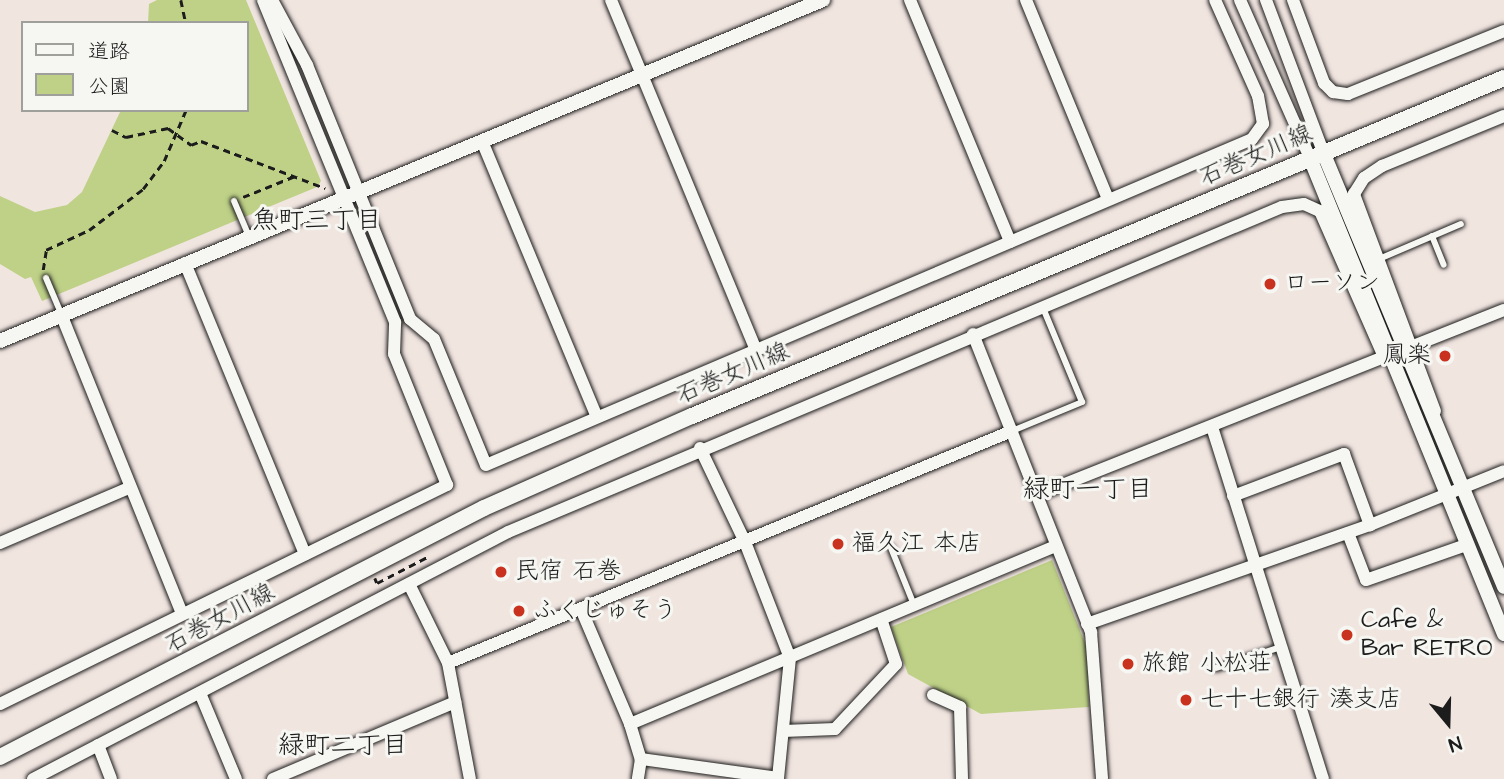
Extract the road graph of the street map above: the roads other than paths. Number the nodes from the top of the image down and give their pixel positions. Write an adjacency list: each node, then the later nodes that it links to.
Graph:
1 (263, 0): 17 (street)
2 (272, 0): 17 (street)
3 (611, 0): 12 (street)
4 (823, 0): 12 (street)
5 (910, 0): 23 (street)
6 (1026, 0): 18 (street)
7 (1215, 0): 18 (street)
8 (1240, 0): 16 (street)
9 (1266, 0): 16 (street)
10 (1293, 0): 11 (street)
11 (1504, 31)
12 (642, 75): 15 (street); 34 (street)
13 (1504, 78): 16 (main road, 石巻女川線)
14 (1504, 116): 24 (street)
15 (482, 141): 17 (street); 36 (street)
16 (1317, 155): 37 (street); 40 (street); 76 (main road, 石巻女川線)
17 (350, 195): 22 (street); 36 (street); 55 (street)
18 (1108, 199): 23 (street)
19 (234, 201): 22 (lane)
20 (1461, 224): 21 (lane)
21 (1432, 236): 24 (lane); 26 (lane)
22 (249, 237): 25 (street)
23 (1010, 242): 34 (street)
24 (1377, 260): 33 (street)
25 (185, 263): 30 (street); 55 (street)
26 (1444, 265)
27 (46, 278): 30 (lane)
28 (1042, 307): 31 (street); 35 (street); 39 (lane)
29 (1504, 310): 33 (street)
30 (61, 314): 32 (street); 44 (street)
31 (973, 334): 39 (street); 41 (street)
32 (0, 341)
33 (1413, 346): 37 (street)
34 (755, 348): 36 (street)
35 (1384, 357): 38 (street); 40 (street)
36 (596, 415)
37 (1438, 425): 43 (street)
38 (1212, 427): 46 (street); 47 (street)
39 (1012, 431): 46 (street); 50 (street)
40 (1422, 432): 45 (street)
41 (700, 448): 50 (street); 57 (street)
42 (1504, 471): 43 (street)
43 (1464, 486): 45 (street); 58 (street)
44 (129, 488): 51 (street); 61 (street)
45 (1447, 493): 48 (street); 52 (street)
46 (1037, 495): 53 (street)
47 (1233, 496): 48 (street); 56 (street)
48 (1370, 525): 49 (street)
49 (1348, 533): 52 (street); 56 (street)
50 (744, 542): 60 (street); 66 (street)
51 (0, 543)
52 (1466, 545): 64 (street)
53 (1056, 546): 59 (street); 63 (street)
54 (891, 548): 59 (lane)
55 (305, 554): 61 (street)
56 (1256, 566): 63 (street); 65 (street)
57 (409, 584): 67 (street); 69 (street)
58 (1504, 587)
59 (914, 606): 62 (street)
60 (581, 609): 67 (street); 73 (street)
61 (182, 614): 72 (street)
62 (881, 620): 66 (street); 74 (street)
63 (1087, 624): 86 (street)
64 (1504, 634)
65 (1282, 647): 68 (lane); 87 (street)
66 (790, 658): 73 (street); 74 (street)
67 (448, 663): 71 (street)
68 (1216, 668)
69 (200, 693): 75 (street); 81 (street)
70 (933, 695): 85 (street)
71 (456, 702): 82 (street); 83 (street)
72 (0, 704)
73 (630, 724): 77 (street)
74 (783, 731): 78 (street)
75 (97, 745): 79 (street); 80 (street)
76 (0, 757)
77 (641, 759): 78 (street); 84 (street)
78 (778, 778)
79 (33, 779)
80 (111, 779)
81 (236, 779)
82 (272, 779)
83 (470, 779)
84 (638, 779)
85 (962, 779)
86 (1102, 779)
87 (1323, 779)

